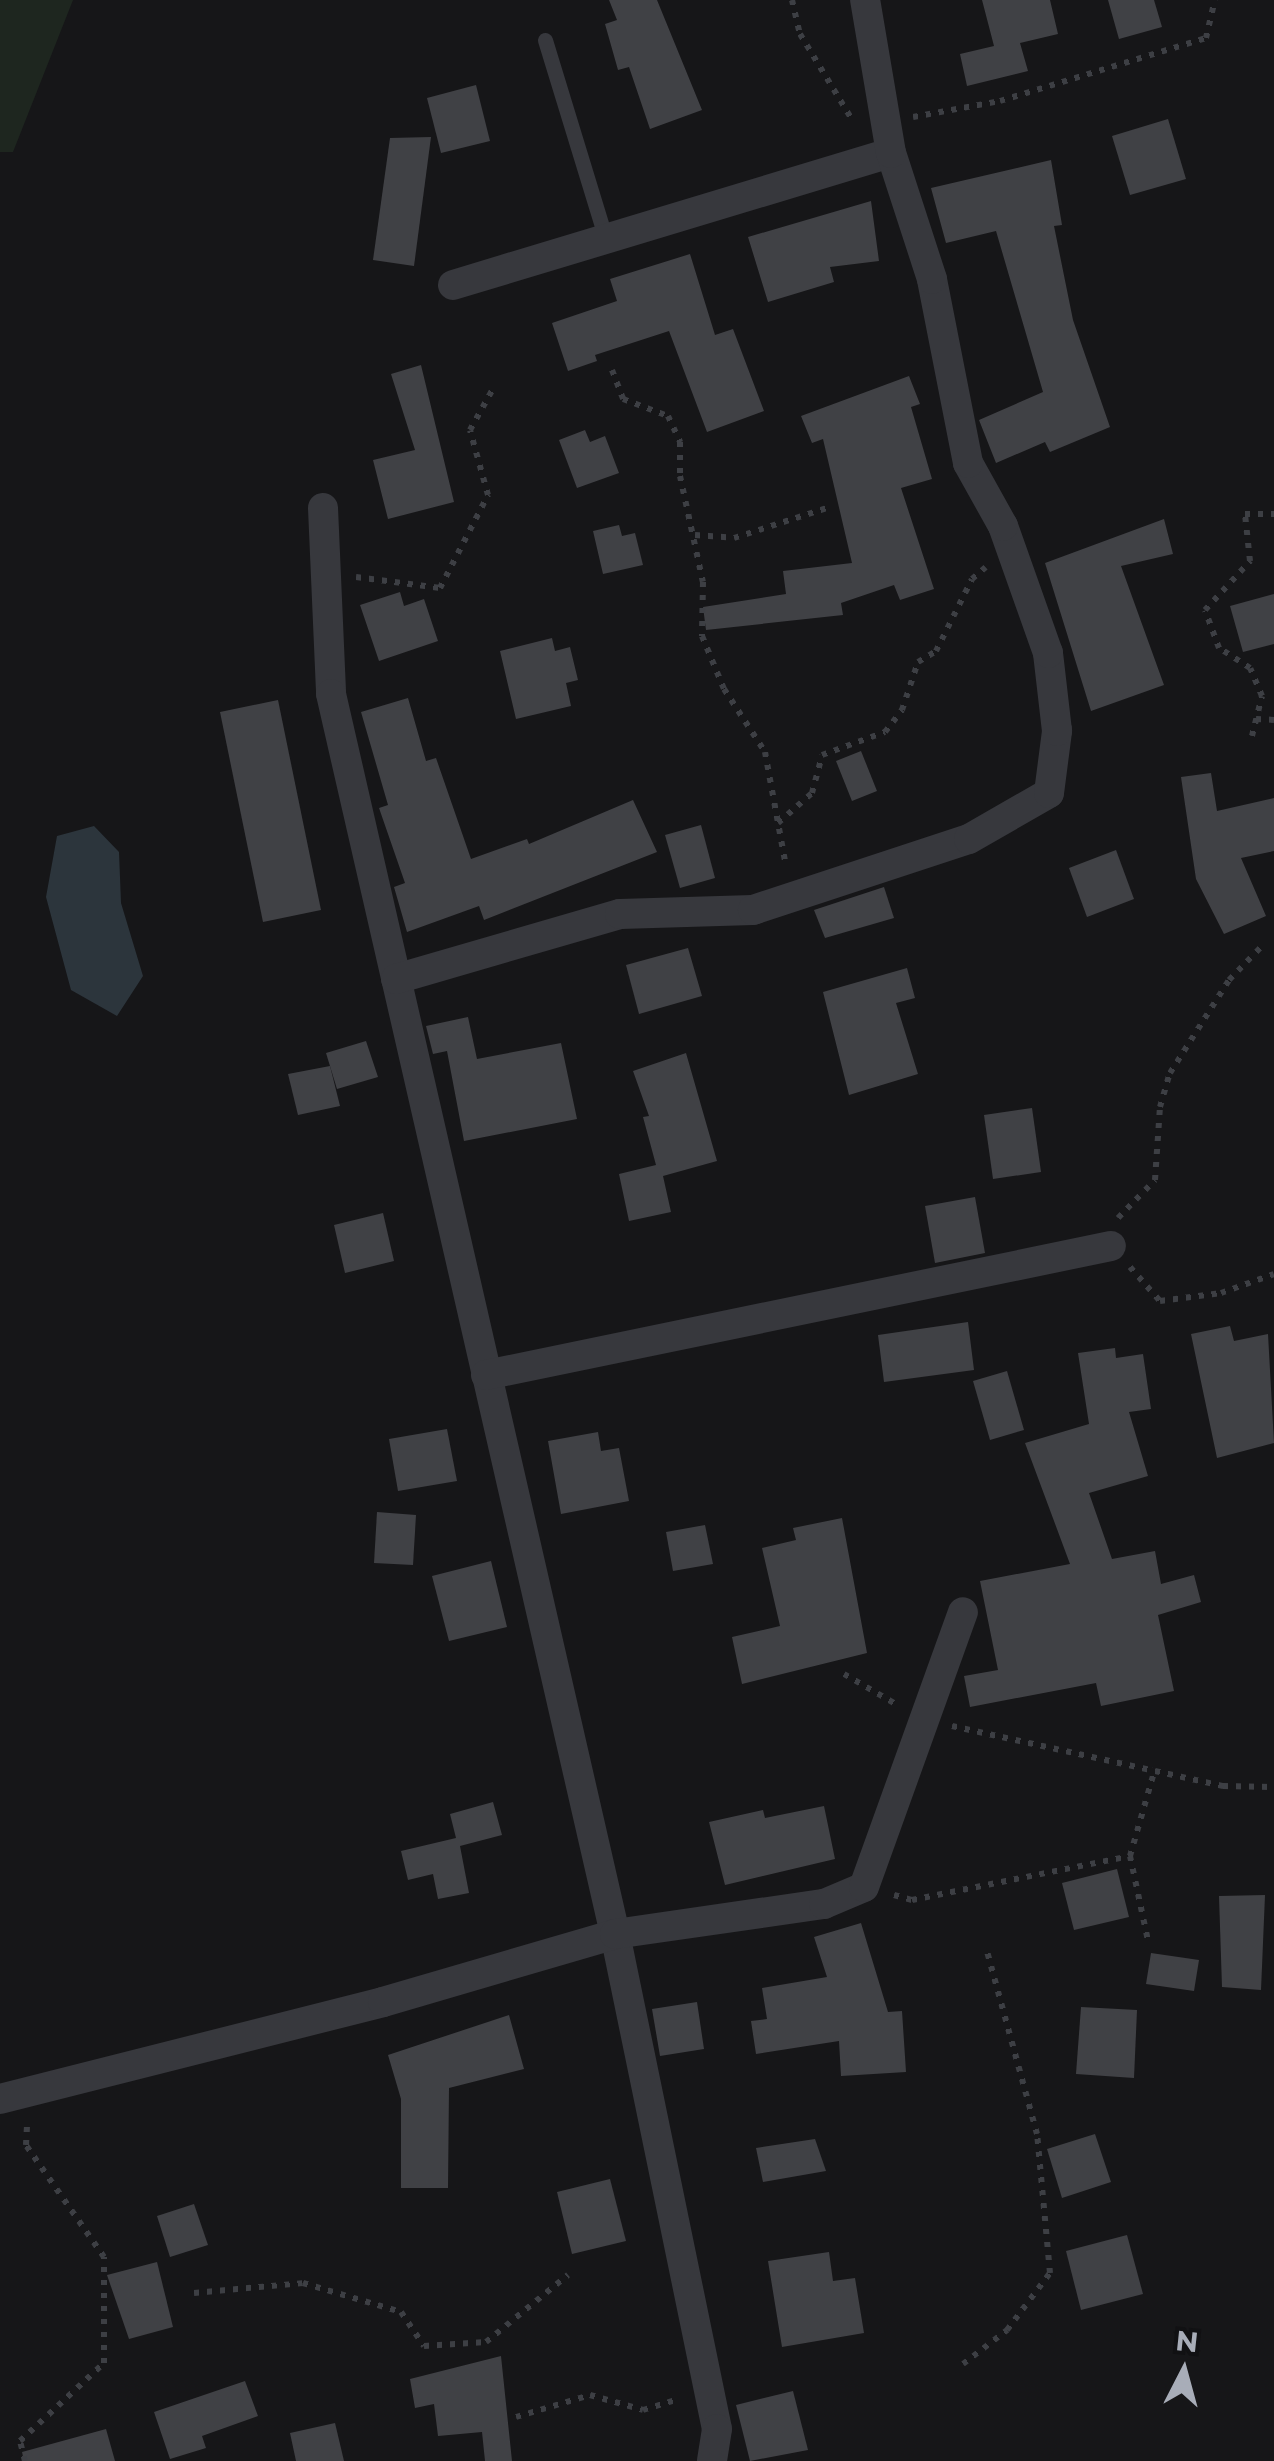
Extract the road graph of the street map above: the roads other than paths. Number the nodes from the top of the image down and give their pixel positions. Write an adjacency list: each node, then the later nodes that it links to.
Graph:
1 (865, 0): 3 (street)
2 (546, 40): 4 (lane)
3 (890, 153): 4 (street); 7 (street)
4 (606, 239): 5 (street)
5 (453, 286)
6 (323, 508): 7 (street)
7 (396, 979): 9 (street)
8 (1111, 1246): 9 (street)
9 (486, 1375): 11 (street)
10 (963, 1612): 11 (street)
11 (614, 1934): 12 (street); 13 (street)
12 (14, 2096)
13 (712, 2461)

